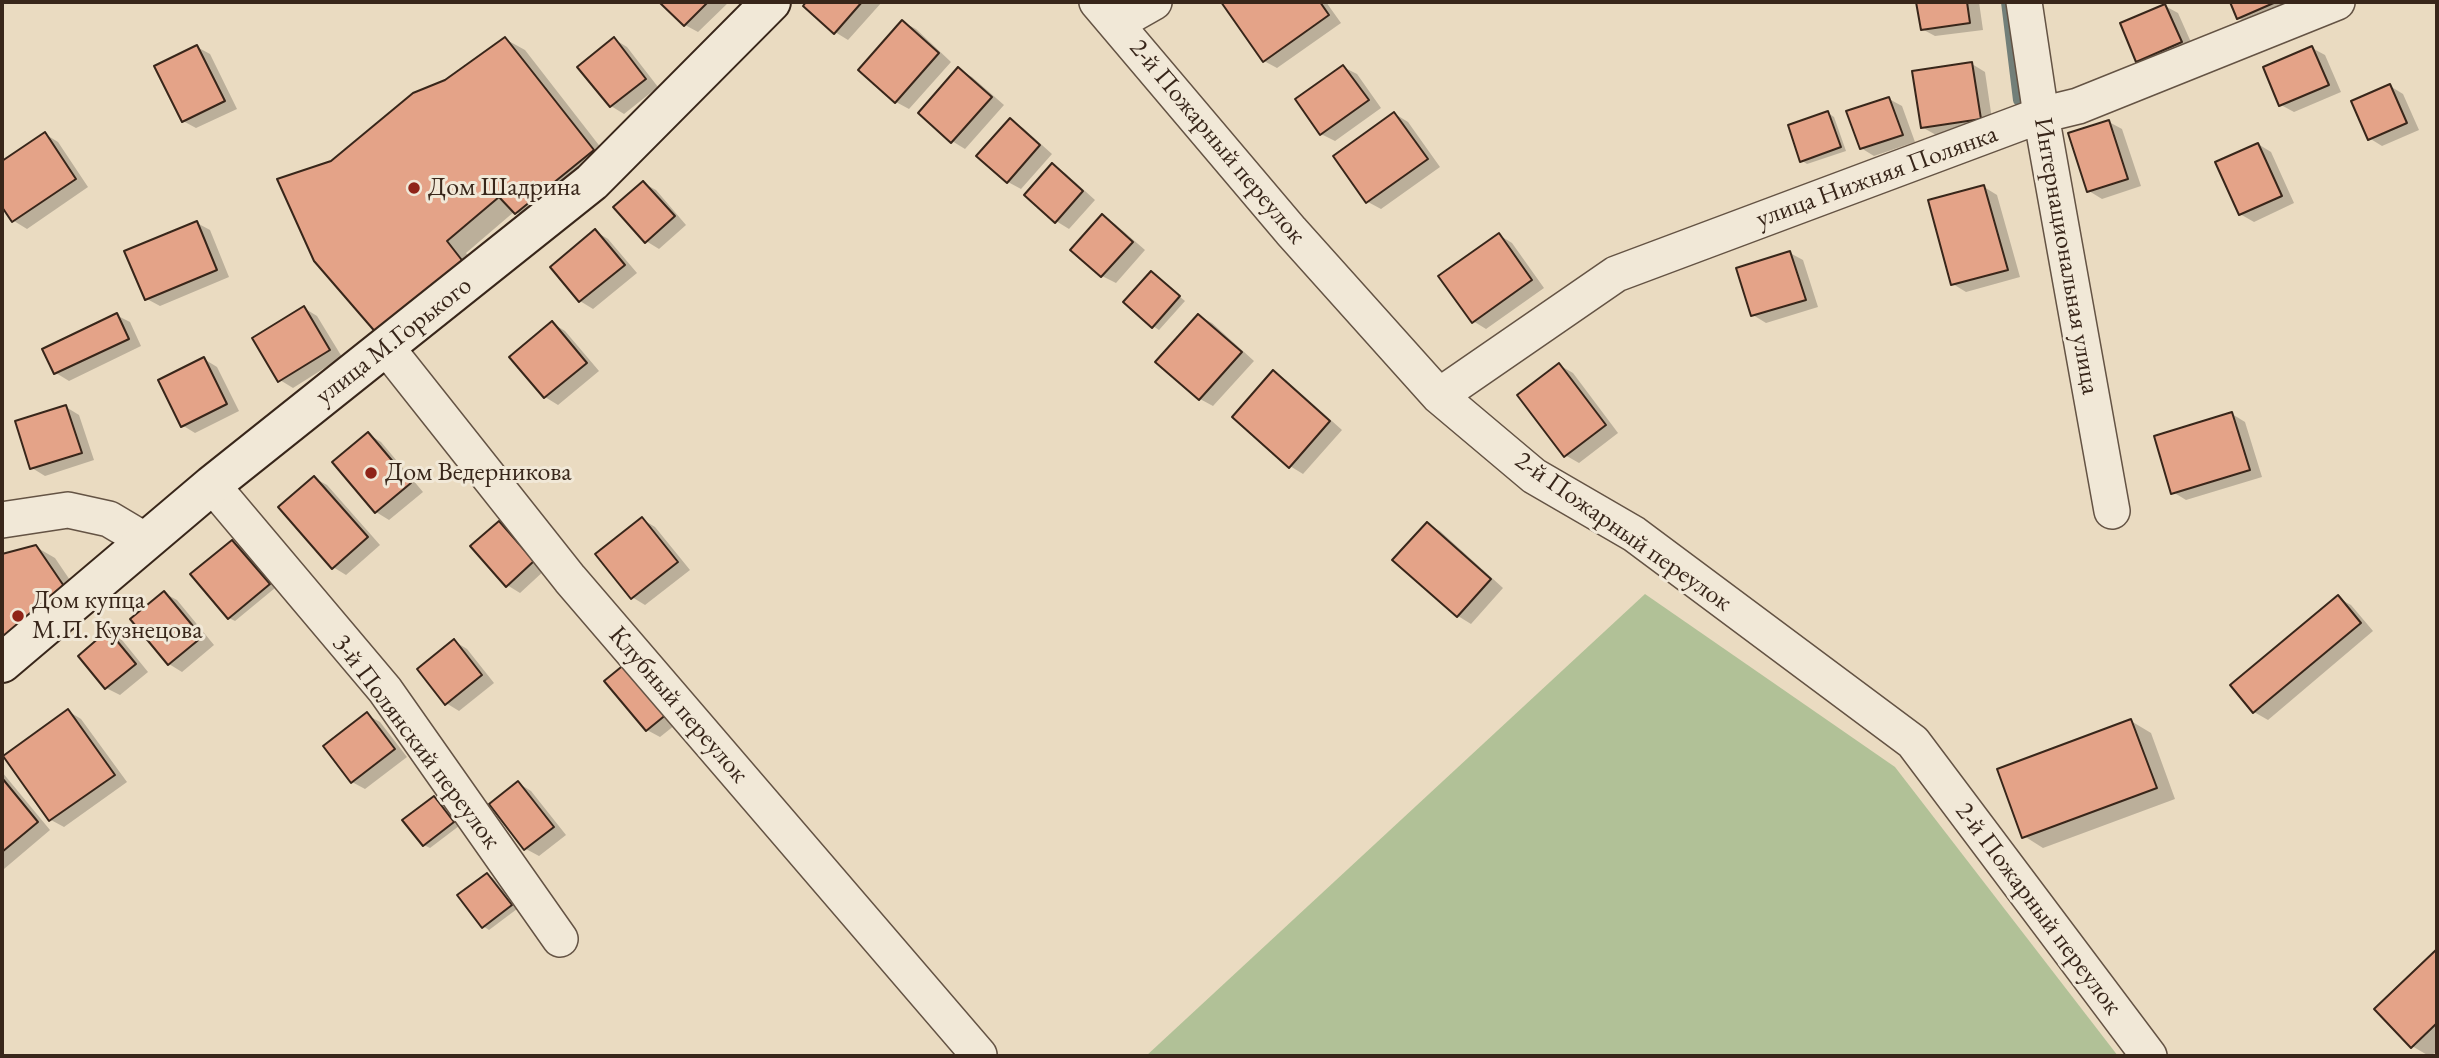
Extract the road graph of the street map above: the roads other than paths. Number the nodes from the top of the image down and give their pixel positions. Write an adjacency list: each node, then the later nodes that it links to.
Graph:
1 (771, 2): 7 (street, улица М.Горького)
2 (1154, 2): 5 (street)
3 (2024, 2): 6 (street, Интернациональная улица)
4 (2337, 2): 6 (street, улица Нижняя Полянка)
5 (1107, 13): 8 (street, 2-й Пожарный переулок)
6 (2041, 115): 8 (street, улица Нижняя Полянка); 10 (street, Интернациональная улица)
7 (386, 347): 9 (street, улица М.Горького); 15 (street, Клубный переулок)
8 (1439, 396): 16 (street, 2-й Пожарный переулок)
9 (212, 485): 12 (street, улица М.Горького); 14 (street, 3-й Полянский переулок)
10 (2112, 511)
11 (2, 520): 12 (street)
12 (146, 541): 13 (street, улица М.Горького)
13 (2, 663)
14 (560, 939)
15 (979, 1055)
16 (2149, 1056)

